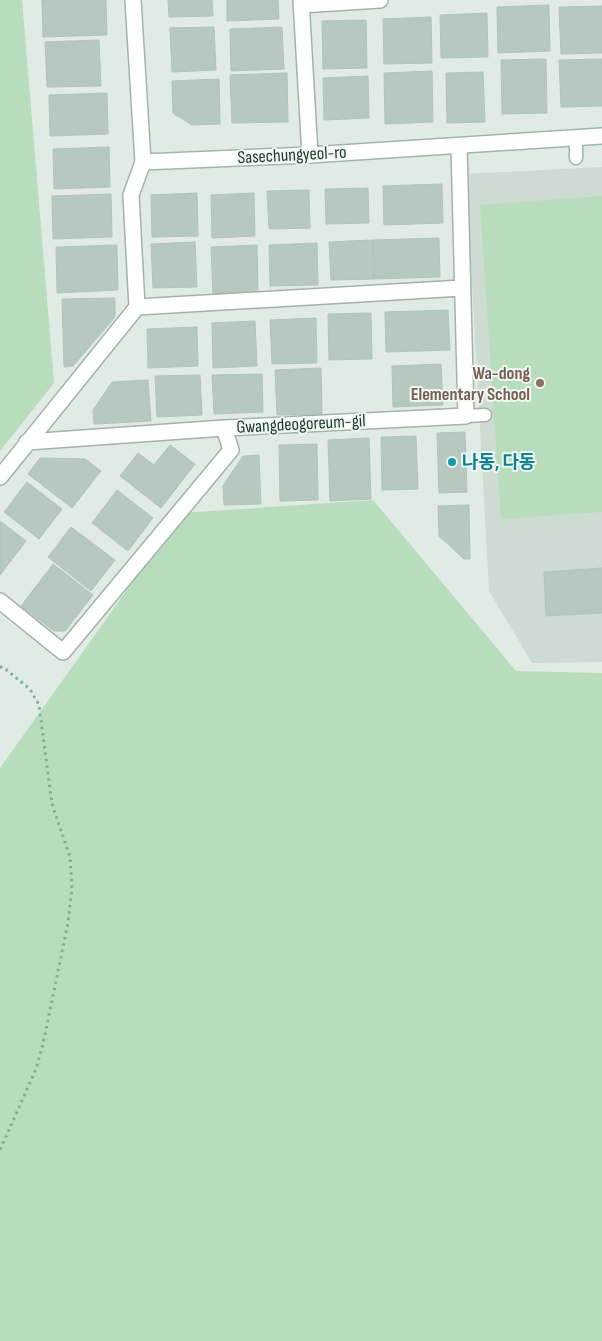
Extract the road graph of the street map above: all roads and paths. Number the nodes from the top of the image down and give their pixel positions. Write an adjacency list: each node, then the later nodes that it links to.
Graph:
1 (133, 0): 9 (street)
2 (380, 0): 3 (street)
3 (301, 3): 7 (street)
4 (602, 136): 5 (street, Sasechungyeol-ro)
5 (576, 138): 6 (street, Sasechungyeol-ro); 8 (lane)
6 (459, 146): 7 (street, Sasechungyeol-ro); 10 (street)
7 (310, 154): 9 (street, Sasechungyeol-ro)
8 (576, 158)
9 (143, 162): 11 (street)
10 (462, 288): 11 (street); 13 (street)
11 (137, 307): 15 (street)
12 (485, 415): 13 (lane)
13 (466, 416): 14 (street, Gwangdeogoreum-gil)
14 (224, 428): 15 (street); 17 (street, Gwangdeogoreum-gil)
15 (27, 442): 16 (street)
16 (0, 477)
17 (0, 601)
18 (0, 667): 19 (path)
19 (0, 1150)

